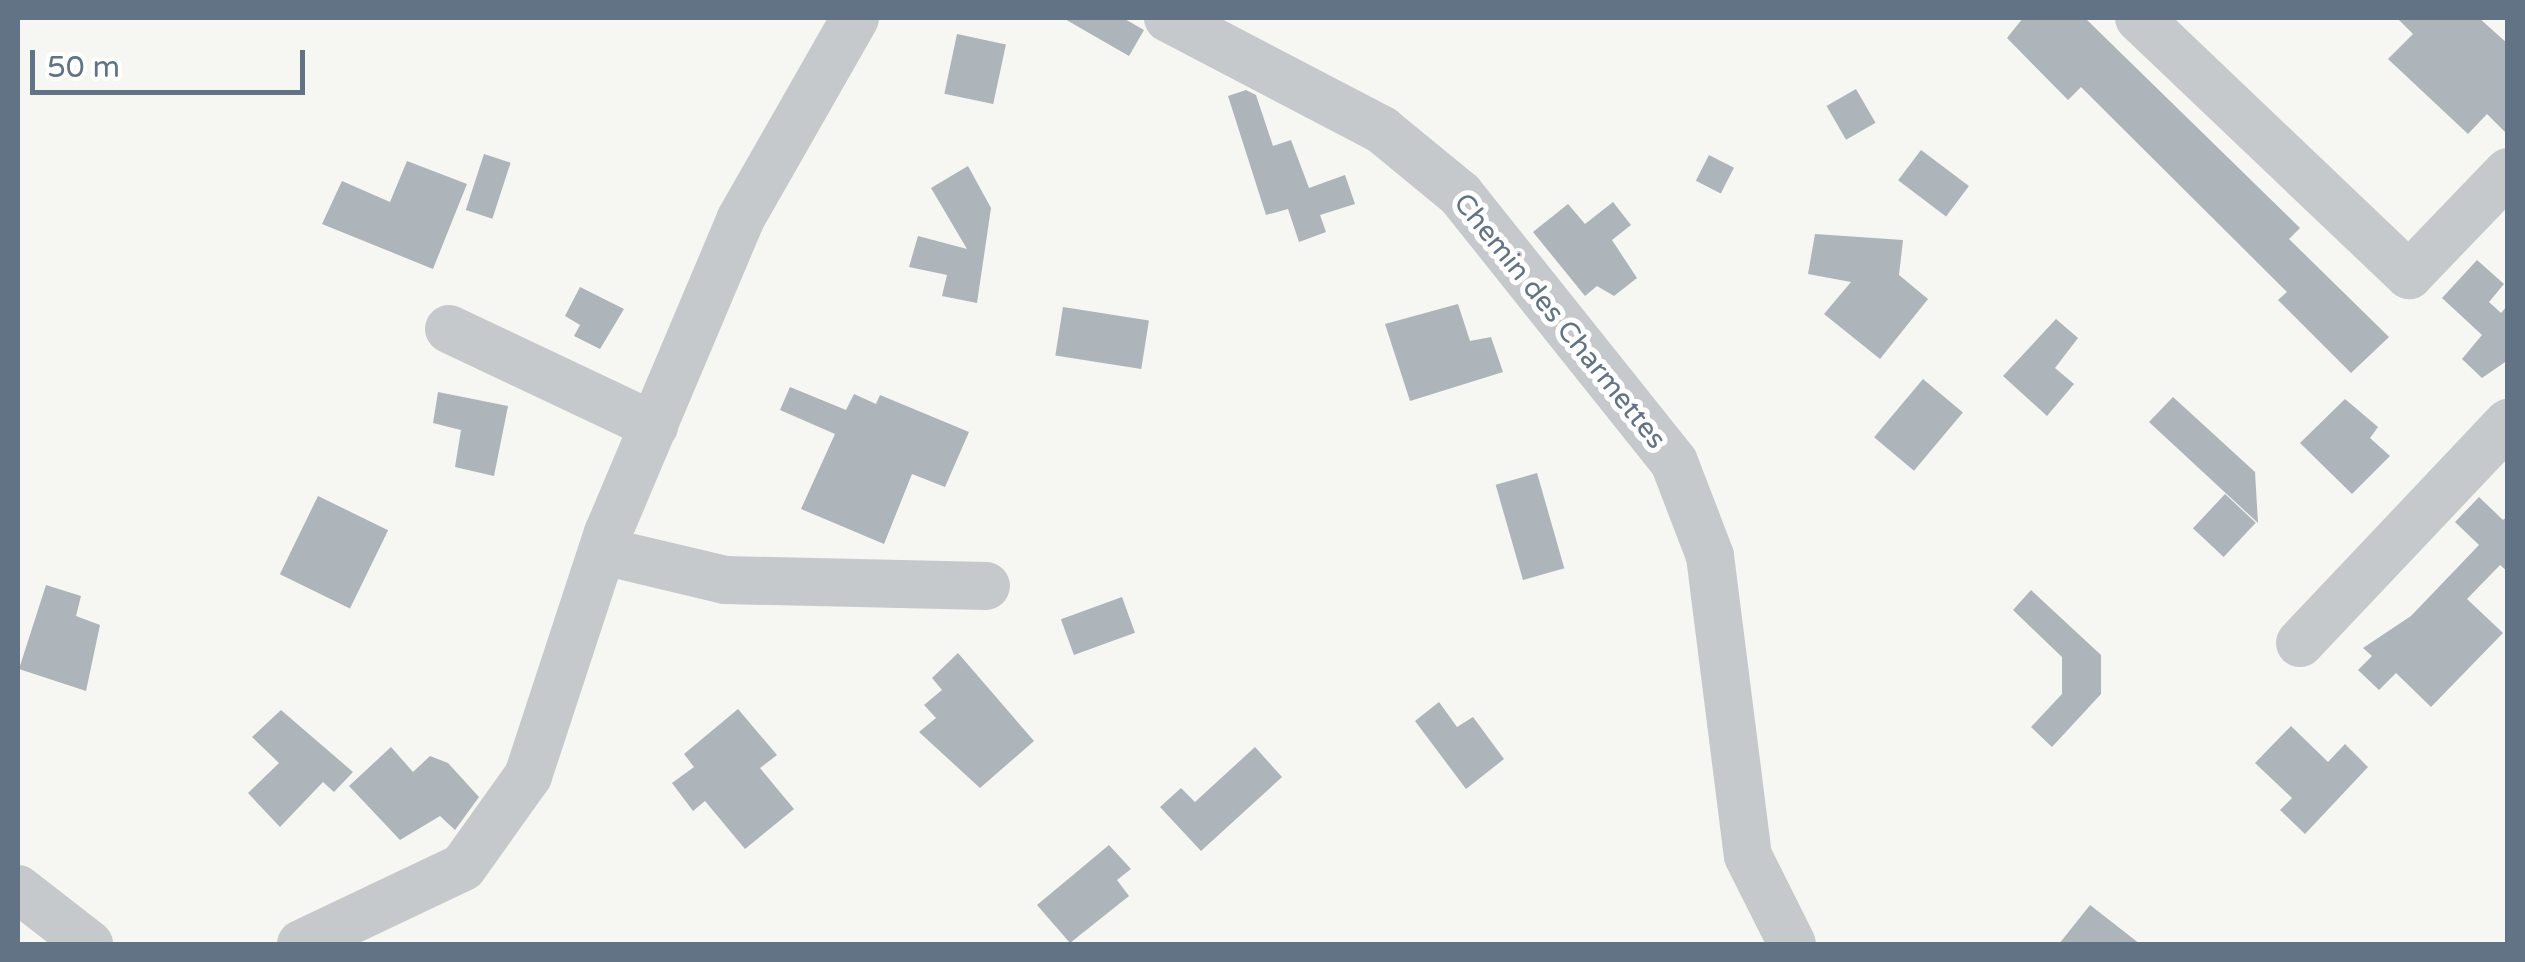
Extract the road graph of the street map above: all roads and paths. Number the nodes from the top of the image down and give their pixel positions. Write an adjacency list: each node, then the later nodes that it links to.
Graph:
1 (854, 18): 7 (street)
2 (1168, 18): 14 (street, Chemin des Charmettes)
3 (2139, 18): 4 (street)
4 (2508, 172)
5 (449, 329): 7 (street)
6 (2508, 424): 10 (street)
7 (654, 426): 8 (street)
8 (602, 551): 9 (street); 13 (street)
9 (986, 586)
10 (2300, 643)
11 (18, 889): 12 (street)
12 (89, 944)
13 (302, 944)
14 (1792, 944)

